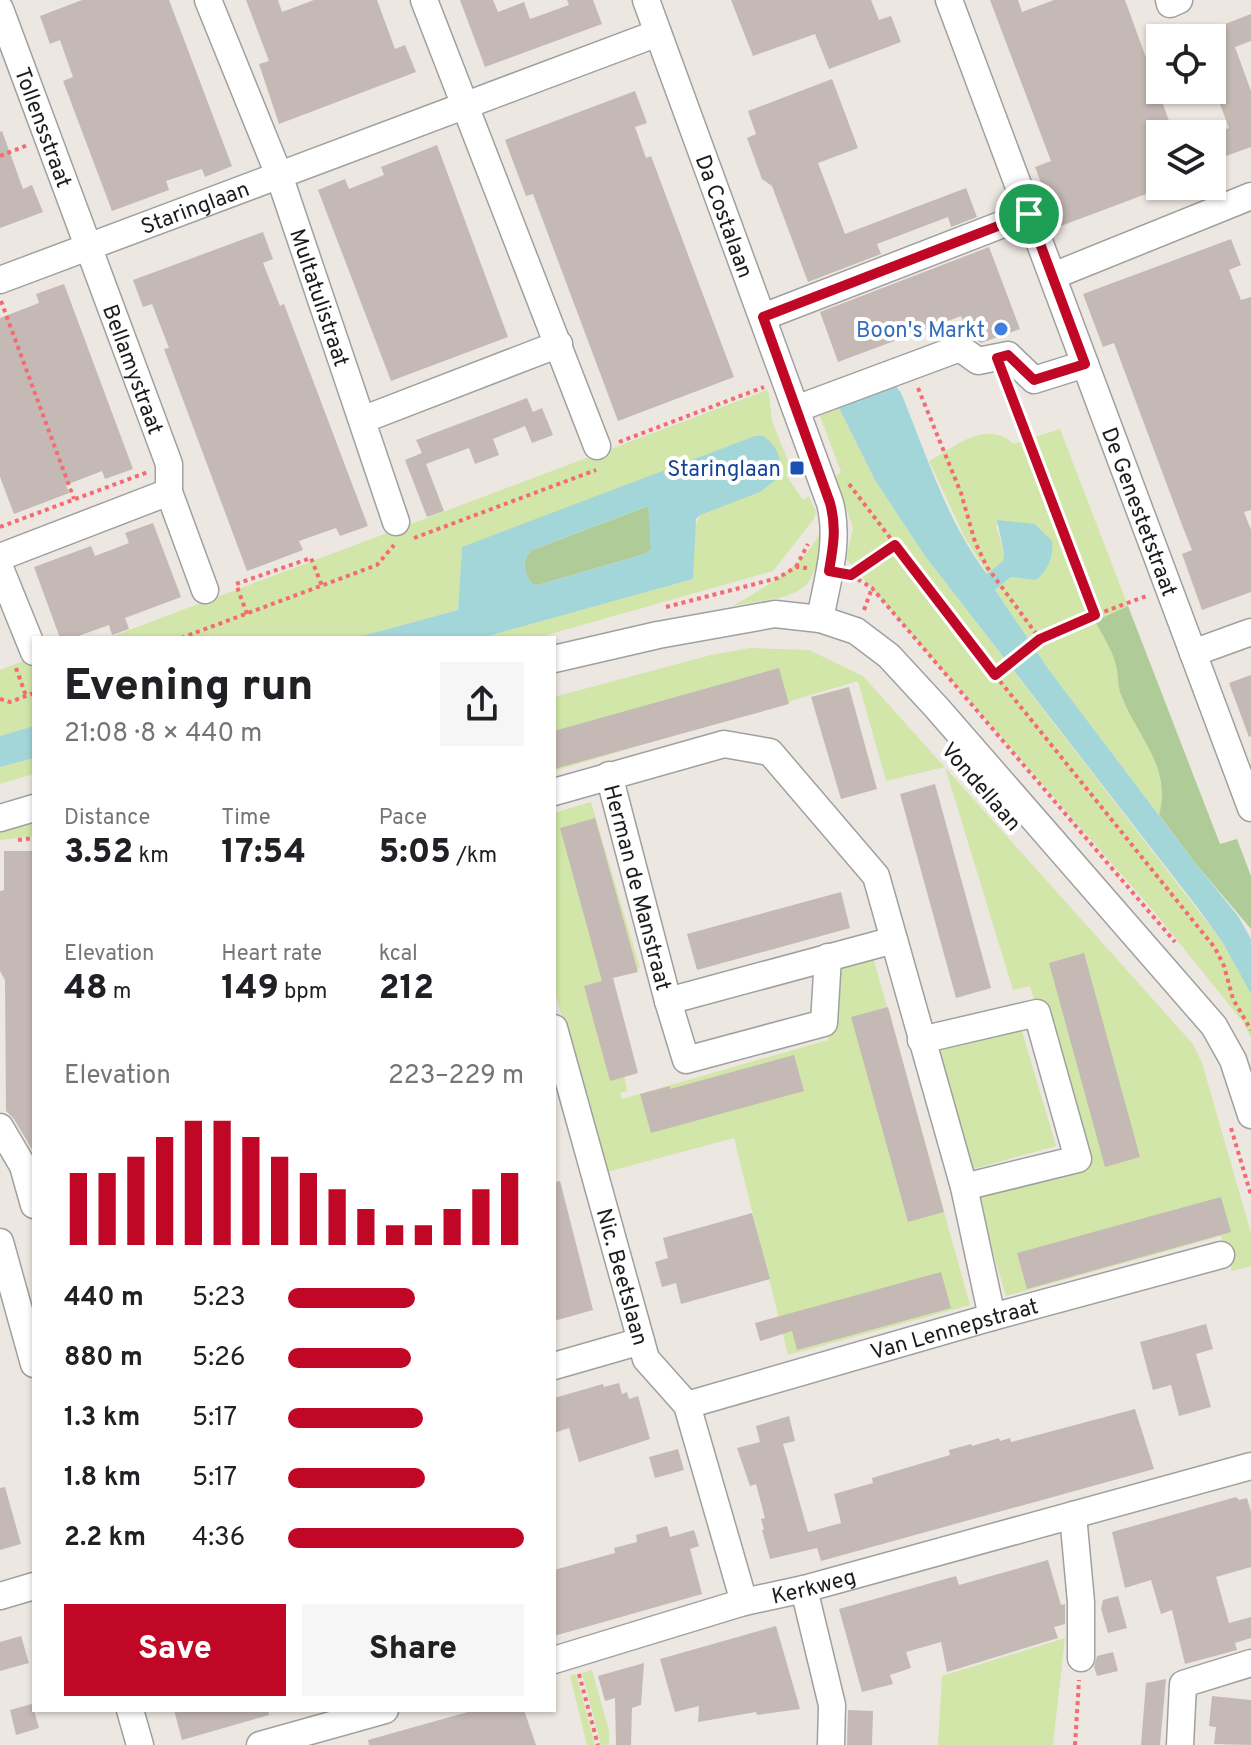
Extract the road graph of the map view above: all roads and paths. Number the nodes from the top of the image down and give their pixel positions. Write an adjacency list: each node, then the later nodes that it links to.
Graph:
1 (9, 0): 8 (street, Tollensstraat)
2 (208, 0): 11 (street)
3 (424, 0): 10 (street)
4 (646, 0): 9 (street, Da Costalaan)
5 (949, 0): 13 (street, De Genestetstraat)
6 (1169, 0): 7 (street)
7 (1179, 0)
8 (0, 6): 14 (street, Tollensstraat)
9 (658, 33): 10 (street, Staringlaan); 18 (street, Da Costalaan)
10 (464, 106): 11 (street, Staringlaan); 19 (street)
11 (279, 175): 14 (street, Staringlaan); 25 (street, Multatulistraat)
12 (1251, 196): 15 (street)
13 (1029, 214): 15 (street, De Genestetstraat); 18 (street)
14 (90, 246): 16 (street, Staringlaan); 27 (street, Bellamystraat)
15 (1053, 276): 21 (street, De Genestetstraat)
16 (0, 280)
17 (0, 299): 30 (path)
18 (763, 317): 23 (street, Da Costalaan)
19 (559, 344): 25 (street); 26 (street)
20 (997, 358): 21 (street); 22 (street); 42 (path)
21 (1085, 364): 38 (street, De Genestetstraat)
22 (909, 367): 24 (street); 46 (path)
23 (785, 379): 24 (street, Da Costalaan); 26 (path)
24 (796, 409): 36 (street, Da Costalaan)
25 (362, 420): 31 (street, Multatulistraat)
26 (603, 452): 37 (path)
27 (169, 464): 29 (street, Bellamystraat); 30 (path)
28 (843, 476): 33 (path)
29 (169, 492): 34 (street); 39 (street, Bellamystraat)
30 (74, 499): 32 (path)
31 (396, 522)
32 (0, 527)
33 (895, 545): 36 (path); 50 (path)
34 (0, 557)
35 (0, 568): 47 (street)
36 (840, 573): 40 (path); 43 (street, Da Costalaan); 59 (path, Vondellaan)
37 (322, 586): 41 (path); 41 (path)
38 (1168, 588): 42 (path); 48 (street, De Genestetstraat)
39 (205, 590)
40 (653, 612)
41 (247, 614): 45 (path)
42 (1095, 615): 46 (path)
43 (820, 619): 49 (street, Vondellaan); 65 (street, Vondellaan)
44 (1251, 632): 48 (street)
45 (186, 636)
46 (1040, 639): 50 (path)
47 (32, 647)
48 (1193, 653): 55 (street, De Genestetstraat)
49 (556, 659)
50 (995, 675): 62 (path)
51 (32, 694): 52 (path)
52 (0, 699)
53 (609, 775): 54 (street); 58 (street); 61 (street, Herman de Manstraat)
54 (556, 791)
55 (1251, 808)
56 (32, 809): 57 (street)
57 (0, 818)
58 (894, 940): 60 (street, Herman de Manstraat); 64 (street)
59 (1178, 946)
60 (828, 957): 61 (street, Herman de Manstraat); 61 (street, Herman de Manstraat)
61 (668, 1001)
62 (1251, 1030)
63 (556, 1035): 73 (street, Nic. Beetslaan)
64 (921, 1040): 67 (street); 67 (street)
65 (1240, 1118): 68 (path)
66 (0, 1127): 69 (street)
67 (964, 1187): 72 (street)
68 (1251, 1195)
69 (32, 1198)
70 (0, 1242): 74 (street)
71 (1221, 1255): 72 (street, Van Lennepstraat)
72 (992, 1317): 76 (street, Van Lennepstraat)
73 (641, 1341): 75 (street); 76 (street, Nic. Beetslaan)
74 (32, 1357)
75 (556, 1365)
76 (687, 1405): 82 (street, Nic. Beetslaan)
77 (1251, 1466): 78 (street, Kerkweg)
78 (1073, 1515): 80 (street, Kerkweg); 84 (street)
79 (32, 1587): 81 (street)
80 (804, 1589): 82 (street, Kerkweg); 92 (street)
81 (0, 1596)
82 (744, 1602): 83 (street, Kerkweg)
83 (564, 1657): 91 (path)
84 (1081, 1658): 93 (path)
85 (1251, 1663): 94 (street)
86 (131, 1712): 89 (street)
87 (380, 1712): 88 (street)
88 (314, 1738): 90 (street)
89 (140, 1745)
90 (260, 1745)
91 (598, 1745)
92 (831, 1745)
93 (1075, 1745)
94 (1180, 1745)

